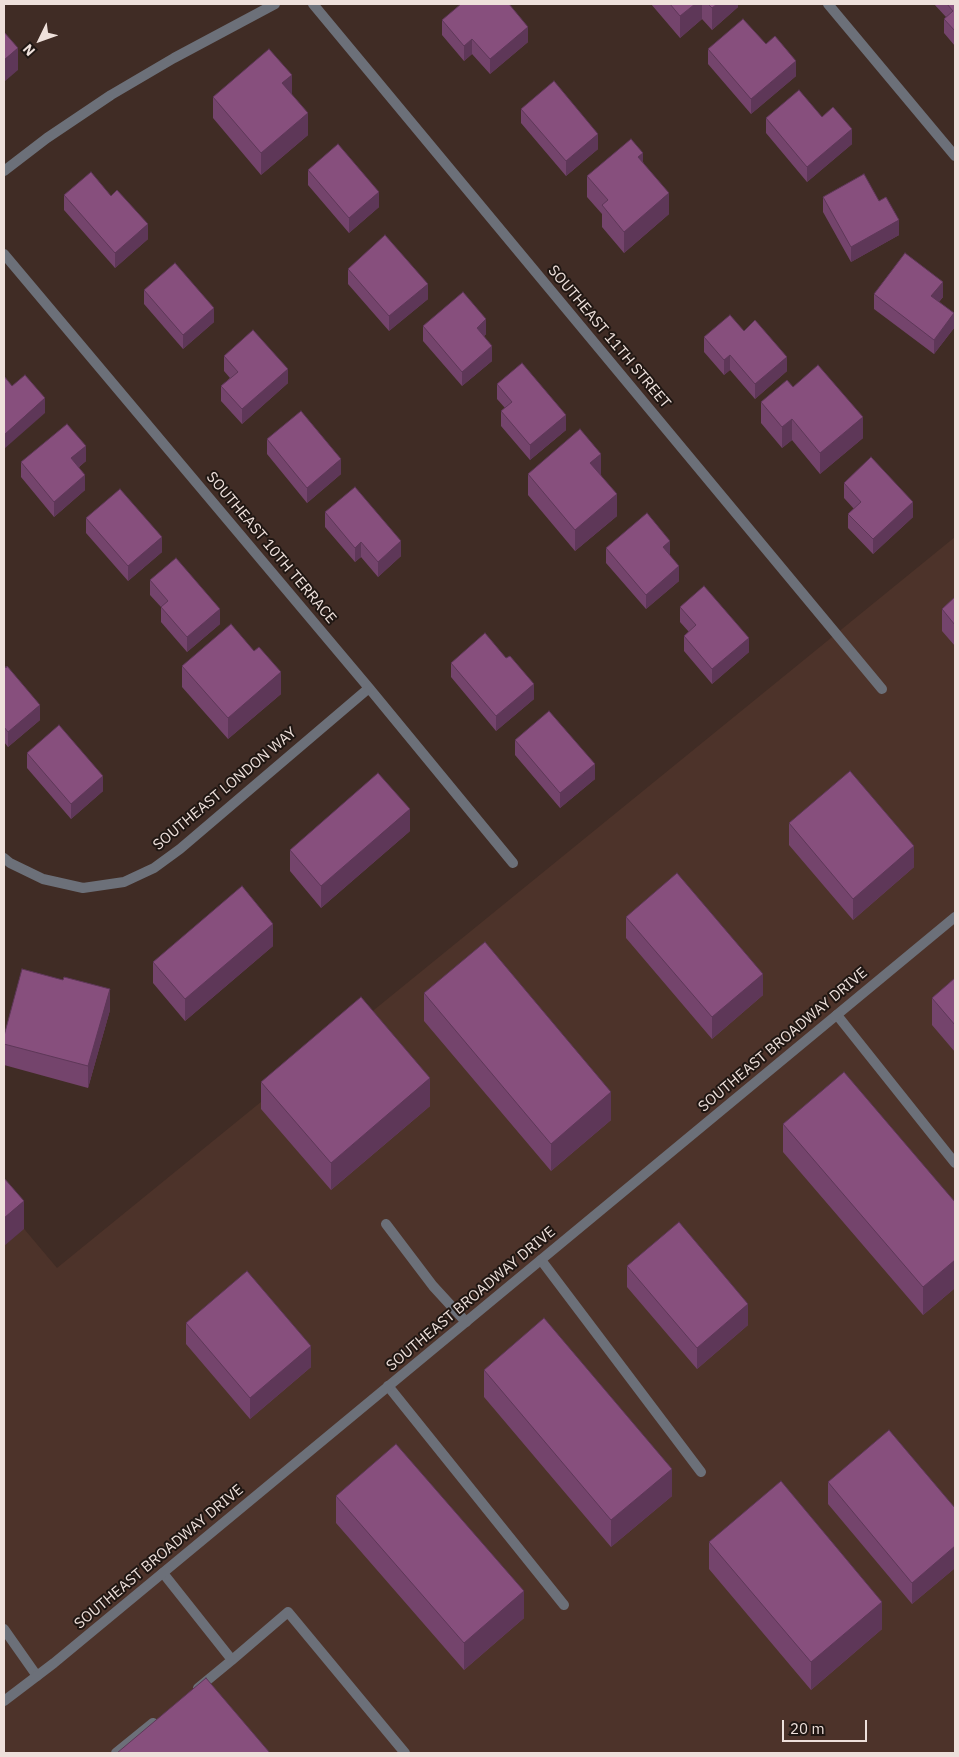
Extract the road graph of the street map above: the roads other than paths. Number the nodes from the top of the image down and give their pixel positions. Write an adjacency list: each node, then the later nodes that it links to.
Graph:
1 (275, 4): 5 (street)
2 (313, 4): 8 (street, SOUTHEAST 11TH STREET)
3 (828, 4): 4 (street)
4 (955, 156)
5 (4, 171)
6 (4, 254): 7 (street, SOUTHEAST 10TH TERRACE)
7 (369, 688): 9 (street, SOUTHEAST LONDON WAY); 10 (street, SOUTHEAST 10TH TERRACE)
8 (882, 689)
9 (4, 858)
10 (513, 863)
11 (955, 917): 12 (street, SOUTHEAST BROADWAY DRIVE)
12 (837, 1015): 13 (street); 15 (street, SOUTHEAST BROADWAY DRIVE)
13 (955, 1163)
14 (386, 1224): 16 (street)
15 (541, 1260): 16 (street, SOUTHEAST BROADWAY DRIVE); 18 (street)
16 (466, 1322): 17 (street, SOUTHEAST BROADWAY DRIVE)
17 (388, 1386): 19 (street, SOUTHEAST BROADWAY DRIVE); 20 (street)
18 (701, 1472)
19 (163, 1573): 22 (street); 23 (street, SOUTHEAST BROADWAY DRIVE)
20 (564, 1605)
21 (4, 1629): 23 (street)
22 (232, 1660): 24 (street); 28 (street)
23 (37, 1676): 25 (street, SOUTHEAST BROADWAY DRIVE)
24 (193, 1691)
25 (4, 1701)
26 (162, 1716): 27 (street)
27 (116, 1753)
28 (404, 1753)

